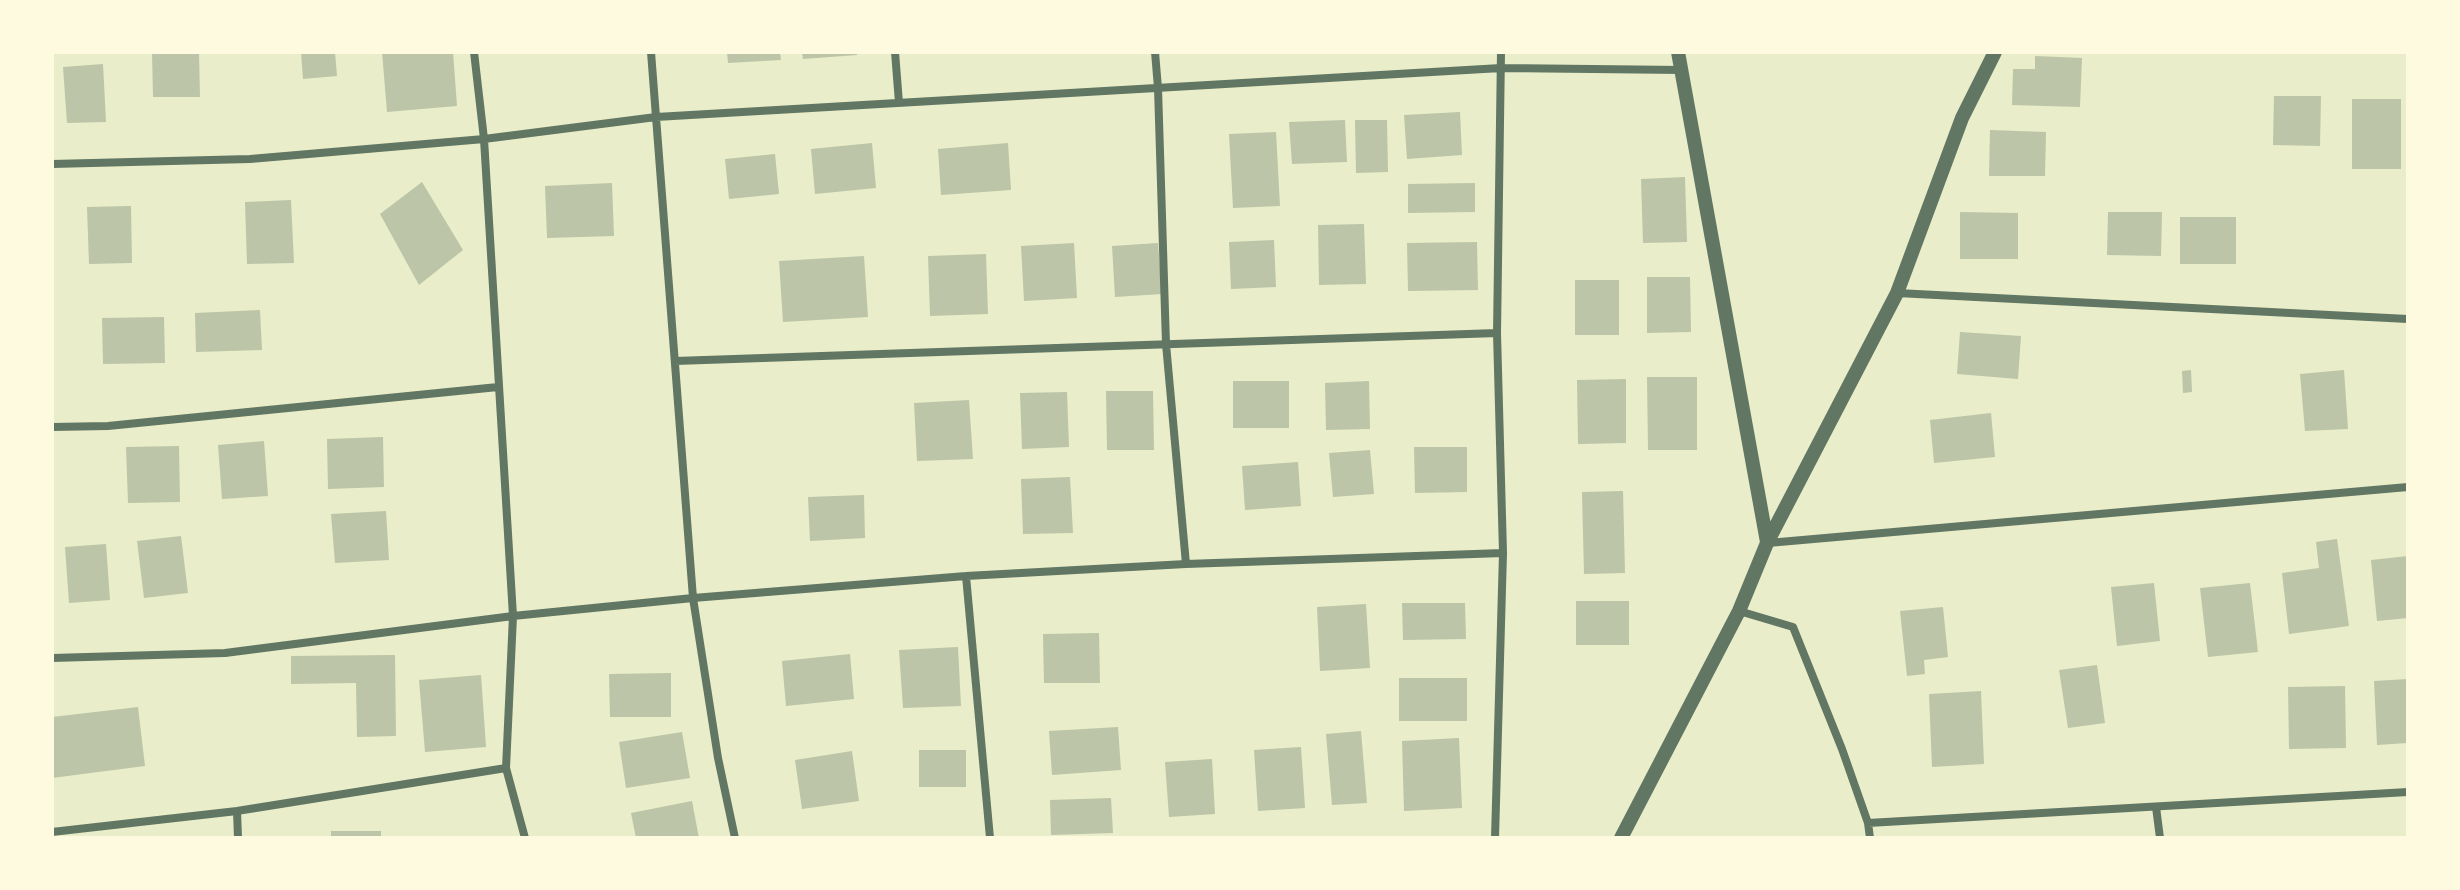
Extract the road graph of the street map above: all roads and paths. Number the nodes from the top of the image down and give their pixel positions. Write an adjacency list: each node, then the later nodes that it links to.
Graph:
1 (474, 52): 13 (street)
2 (651, 52): 12 (street)
3 (895, 52): 11 (street)
4 (1155, 52): 10 (street)
5 (1501, 52): 8 (street)
6 (1678, 52): 9 (street)
7 (1995, 52): 15 (street)
8 (1501, 68): 9 (street); 10 (street); 17 (street)
9 (1682, 70): 23 (street)
10 (1158, 88): 11 (street); 18 (street)
11 (899, 103): 12 (street)
12 (656, 117): 13 (street); 19 (street)
13 (484, 139): 14 (street); 20 (street)
14 (52, 164)
15 (1897, 293): 16 (street); 23 (street)
16 (2408, 319)
17 (1497, 333): 18 (street); 24 (street)
18 (1166, 344): 19 (street); 25 (street)
19 (675, 361): 27 (street)
20 (498, 387): 21 (street); 29 (street)
21 (52, 427)
22 (2408, 487): 23 (street)
23 (1767, 543): 28 (street)
24 (1503, 553): 25 (street); 41 (street)
25 (1186, 564): 26 (street)
26 (966, 576): 27 (street); 40 (street)
27 (693, 598): 29 (street); 39 (street)
28 (1739, 611): 35 (street); 42 (street)
29 (513, 616): 30 (street); 31 (street)
30 (52, 658)
31 (506, 768): 34 (street); 38 (street)
32 (2408, 792): 33 (street)
33 (2156, 807): 35 (street); 44 (street)
34 (237, 811): 36 (street); 37 (street)
35 (1868, 823): 43 (street)
36 (52, 832)
37 (238, 838)
38 (525, 838)
39 (735, 838)
40 (990, 838)
41 (1495, 838)
42 (1621, 838)
43 (1870, 838)
44 (2160, 838)

